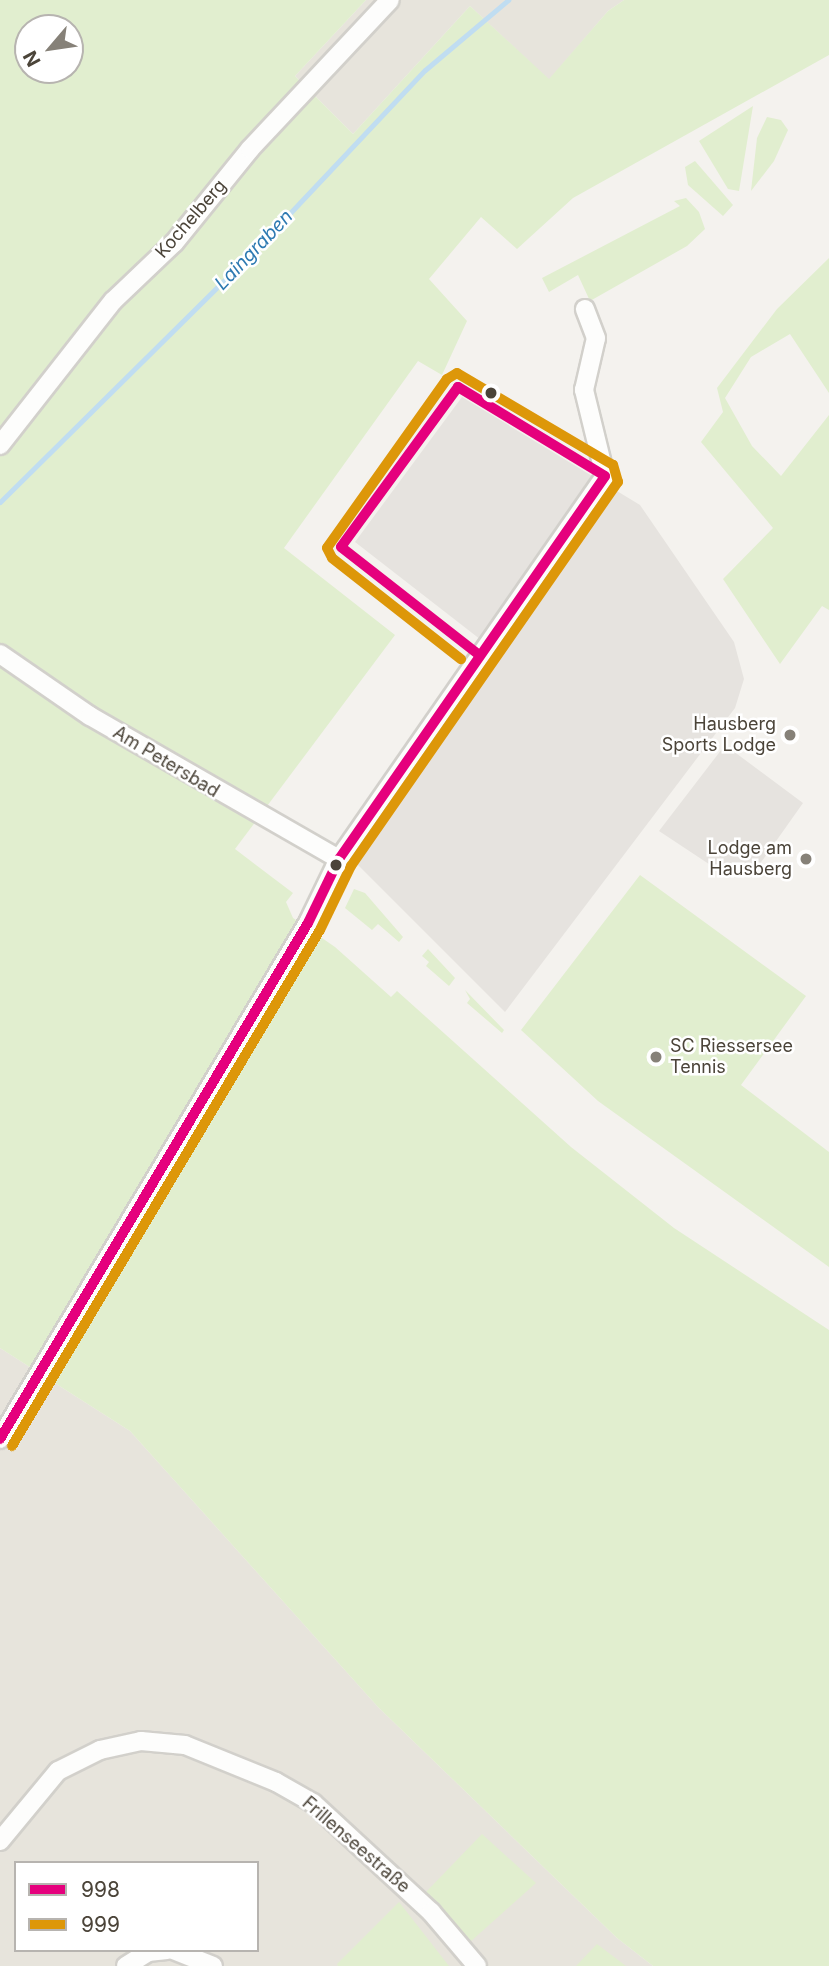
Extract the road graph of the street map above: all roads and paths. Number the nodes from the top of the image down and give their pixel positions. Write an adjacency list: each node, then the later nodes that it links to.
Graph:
1 (390, 0): 3 (street, Kochelberg)
2 (585, 309): 5 (street)
3 (0, 445)
4 (0, 654): 5 (street, Am Petersbad)
5 (339, 859): 6 (street)
6 (0, 1439)
7 (0, 1841): 12 (street, Frillenseestraße)
8 (148, 1952): 10 (street)
9 (178, 1952): 11 (street)
10 (125, 1966)
11 (214, 1966)
12 (477, 1966)

